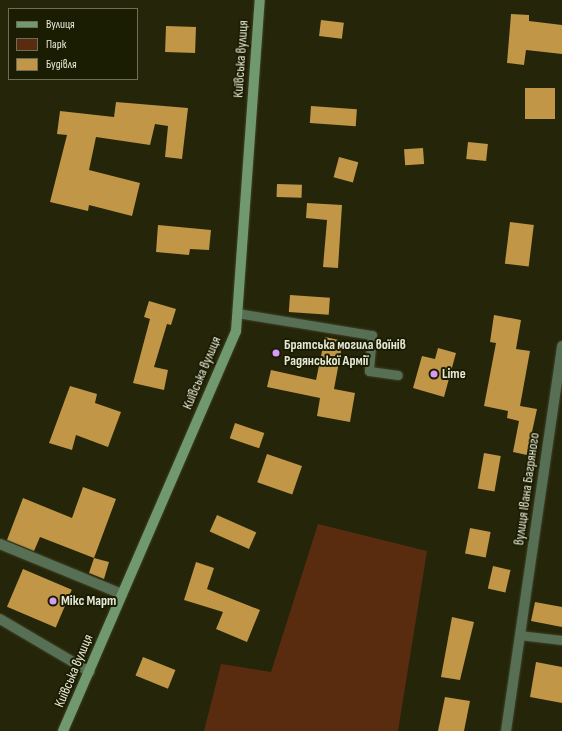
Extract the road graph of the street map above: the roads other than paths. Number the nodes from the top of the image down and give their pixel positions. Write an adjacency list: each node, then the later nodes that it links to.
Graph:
1 (260, 0): 2 (street, Київська вулиця)
2 (237, 313): 4 (lane); 6 (street, Київська вулиця)
3 (562, 346): 8 (street, вулиця Івана Багряного)
4 (398, 375)
5 (0, 544): 6 (street)
6 (122, 594): 10 (street, Київська вулиця)
7 (0, 619): 10 (street)
8 (519, 635): 9 (lane); 12 (street, вулиця Івана Багряного)
9 (562, 640)
10 (90, 672): 11 (street, Київська вулиця)
11 (63, 731)
12 (506, 731)

